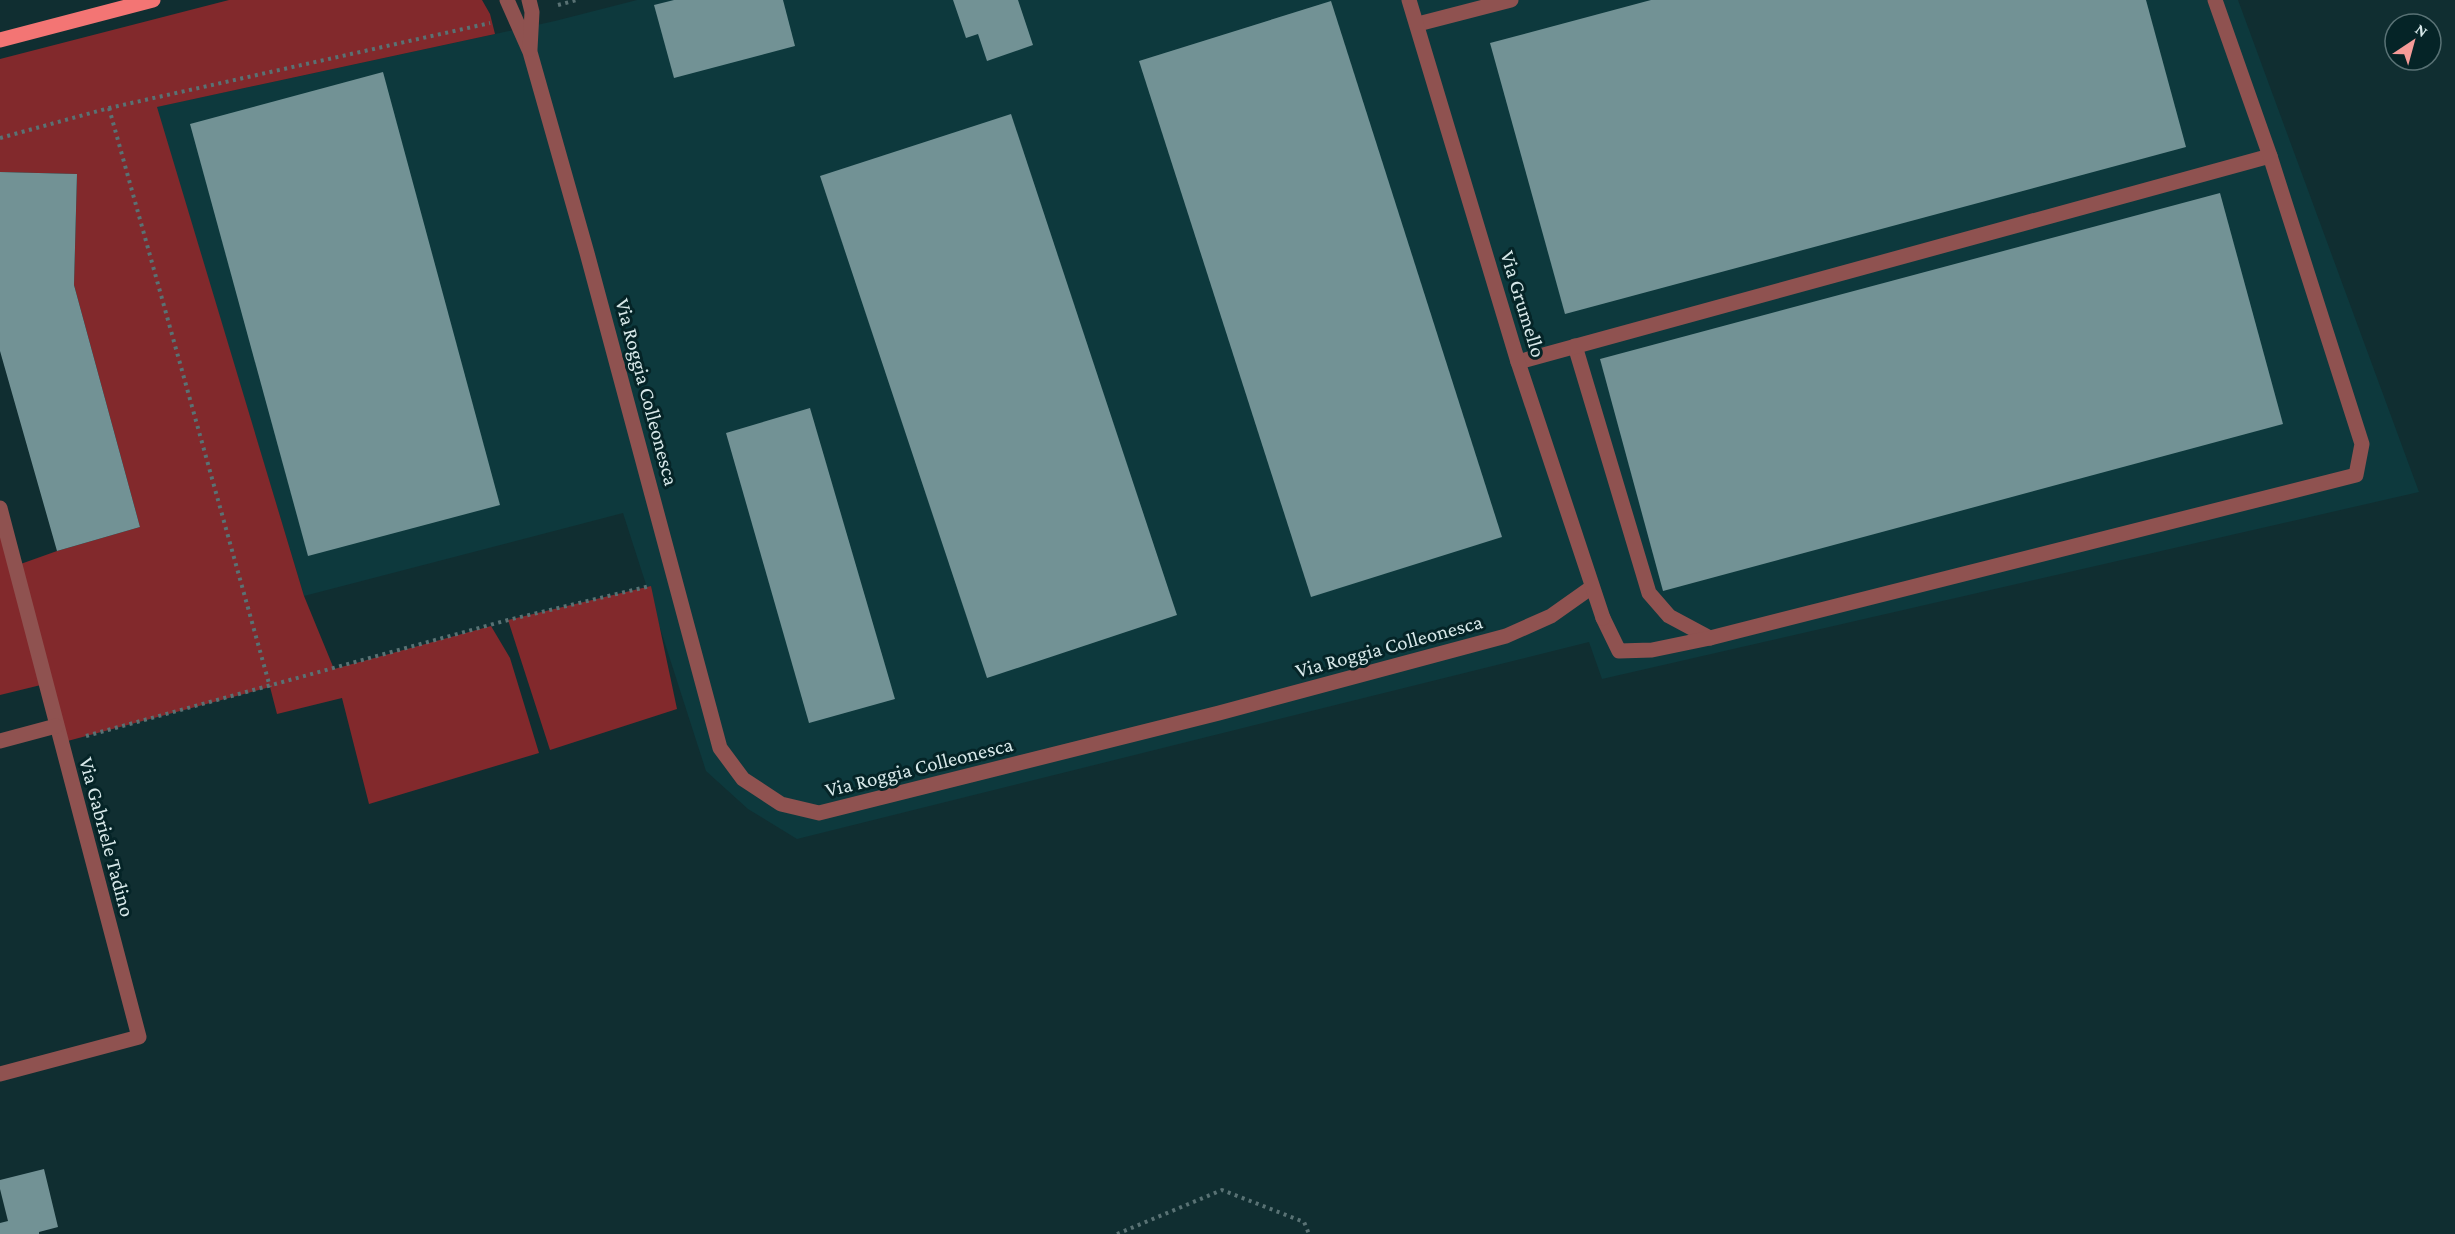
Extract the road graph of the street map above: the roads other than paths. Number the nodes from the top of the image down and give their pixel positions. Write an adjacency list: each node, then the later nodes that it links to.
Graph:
1 (153, 0): 9 (main road)
2 (507, 0): 10 (street, Via Roggia Colleonesca)
3 (1409, 0): 8 (street, Via Grumello)
4 (1511, 0): 6 (street)
5 (2215, 0): 11 (street)
6 (1472, 5): 8 (street)
7 (530, 6): 10 (street, Via Roggia Colleonesca)
8 (1418, 24): 13 (street, Via Grumello)
9 (0, 40)
10 (530, 52): 15 (street, Via Roggia Colleonesca)
11 (2270, 156): 12 (street); 16 (street)
12 (1575, 346): 13 (street); 16 (street)
13 (1518, 362): 15 (street, Via Grumello)
14 (0, 508): 17 (street, Via Gabriele Tadino)
15 (1592, 586): 16 (street, Via Grumello)
16 (1710, 638)
17 (56, 726): 18 (street); 19 (street, Via Gabriele Tadino)
18 (0, 741)
19 (0, 1074)

